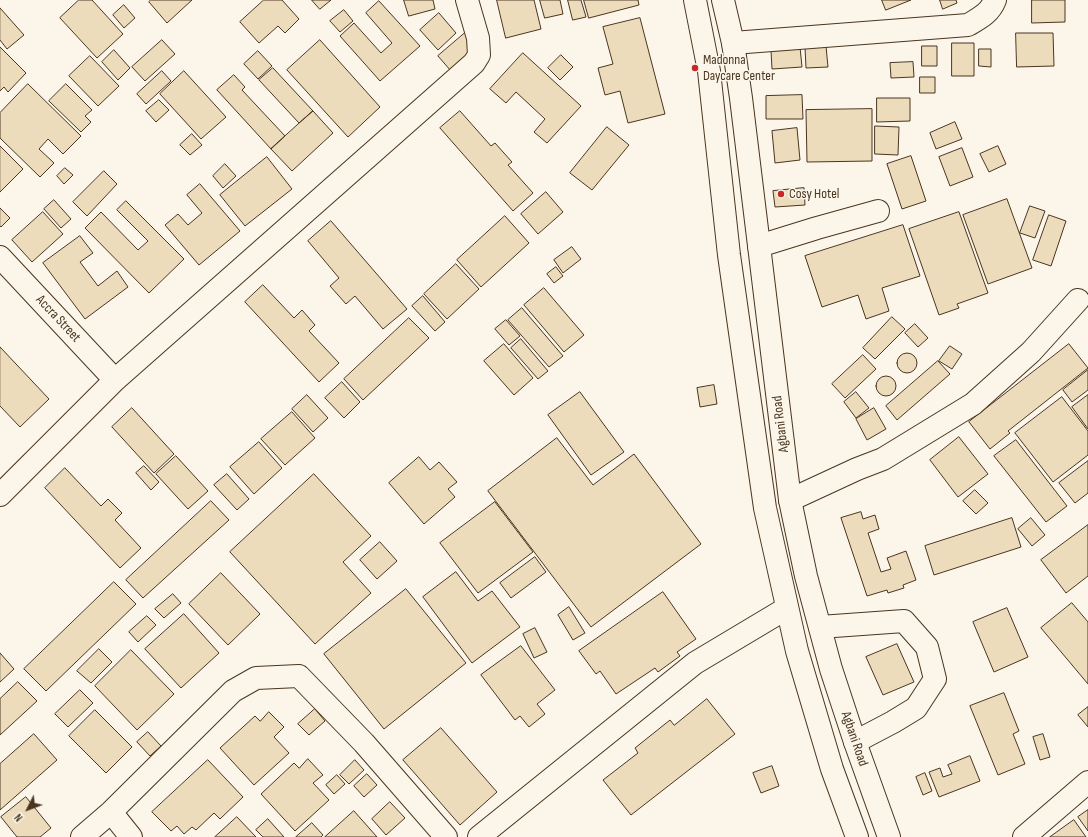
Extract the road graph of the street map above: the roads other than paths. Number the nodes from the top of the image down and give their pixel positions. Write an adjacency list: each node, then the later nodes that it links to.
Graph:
1 (467, 0): 10 (street)
2 (695, 0): 13 (street, Agbani Road)
3 (723, 0): 5 (street, Agbani Road)
4 (995, 0): 5 (street)
5 (733, 43): 7 (street, Agbani Road)
6 (878, 211): 7 (street)
7 (759, 246): 12 (street, Agbani Road)
8 (0, 257): 10 (street, Accra Street)
9 (1078, 300): 12 (street)
10 (115, 380): 11 (street)
11 (0, 495)
12 (790, 500): 14 (street, Agbani Road)
13 (787, 608): 21 (street); 22 (street, Agbani Road)
14 (820, 627): 15 (street, Agbani Road); 15 (street)
15 (855, 742): 23 (street, Agbani Road)
16 (1088, 782): 24 (street)
17 (111, 812): 18 (street); 19 (street); 20 (street)
18 (82, 837)
19 (131, 837)
20 (446, 837)
21 (479, 837)
22 (858, 837)
23 (889, 837)
24 (1024, 837)

